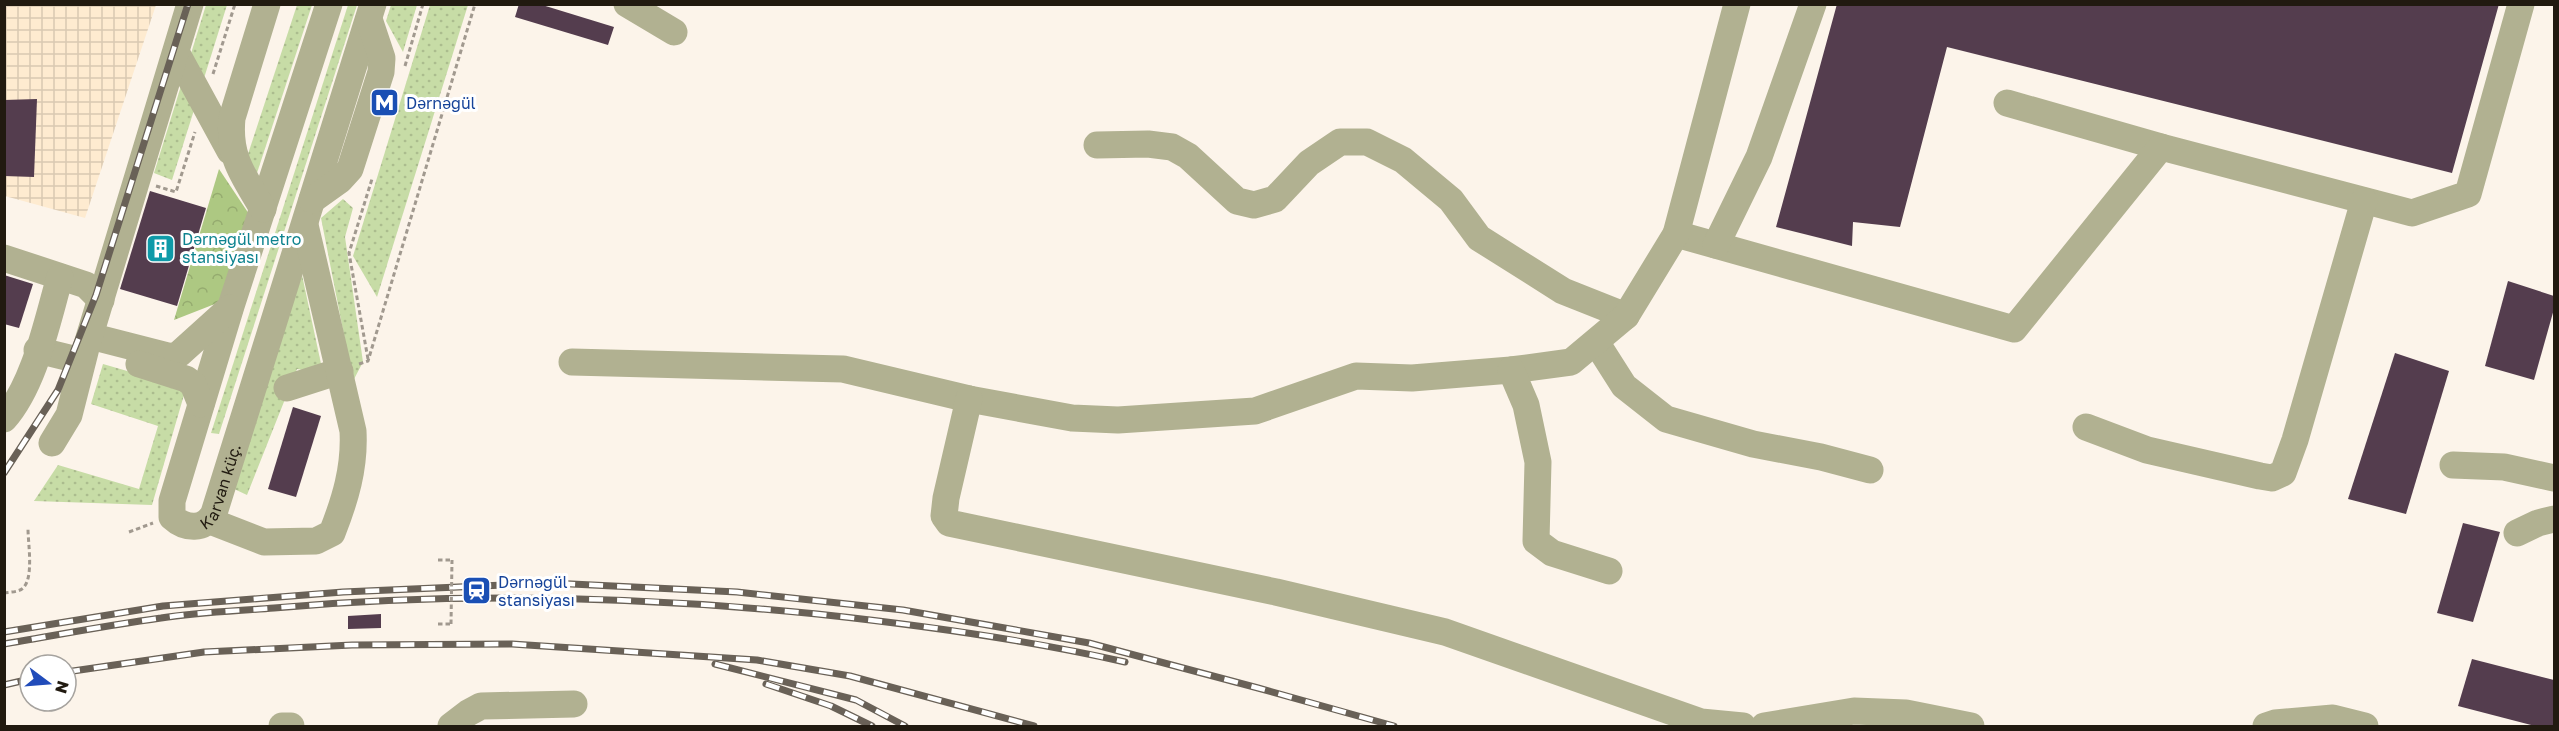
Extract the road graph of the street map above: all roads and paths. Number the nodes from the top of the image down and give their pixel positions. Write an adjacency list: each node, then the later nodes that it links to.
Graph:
1 (190, 4): 12 (street)
2 (267, 4): 17 (street)
3 (329, 4): 20 (street, Karvan küç.)
4 (423, 4): 13 (path)
5 (476, 4): 32 (path)
6 (627, 4): 11 (street)
7 (1737, 4): 22 (street)
8 (1813, 4): 23 (street)
9 (2521, 4): 19 (street)
10 (371, 12): 21 (street, Karvan küç.)
11 (674, 33)
12 (176, 52): 17 (street); 26 (street)
13 (403, 72)
14 (2007, 103): 16 (street)
15 (1098, 145): 28 (street)
16 (2161, 147): 19 (street); 23 (street)
17 (237, 163): 20 (street)
18 (373, 174): 32 (path)
19 (2364, 201): 40 (street)
20 (263, 209): 27 (street, Karvan küç.)
21 (309, 212): 35 (street); 43 (street, Karvan küç.)
22 (1676, 234): 23 (street); 28 (street)
23 (1716, 245)
24 (4, 258): 25 (street)
25 (60, 277): 26 (street); 31 (street)
26 (101, 300): 30 (street)
27 (231, 306): 30 (street); 38 (street, Karvan küç.)
28 (1626, 316): 29 (street)
29 (1596, 342): 34 (street); 45 (street)
30 (86, 348): 31 (street); 38 (street); 41 (street)
31 (37, 350): 39 (street)
32 (368, 361): 35 (path)
33 (572, 362): 37 (street)
34 (1511, 370): 37 (street); 52 (street)
35 (340, 371): 36 (street); 48 (street)
36 (287, 388)
37 (969, 399): 59 (street)
38 (201, 404): 42 (street, Karvan küç.)
39 (4, 419)
40 (2086, 427)
41 (52, 444)
42 (189, 444): 43 (street); 48 (street, Karvan küç.)
43 (231, 456): 48 (street, Karvan küç.)
44 (2453, 465): 46 (street)
45 (1870, 470)
46 (2554, 478)
47 (2554, 519): 50 (street)
48 (210, 521)
49 (28, 529): 53 (path)
50 (2517, 533)
51 (438, 560): 54 (path, bridge)
52 (1609, 571)
53 (4, 593)
54 (438, 624)
55 (574, 704): 58 (street)
56 (282, 726): 57 (street)
57 (291, 726)
58 (451, 726)
59 (1743, 726)
60 (1764, 726): 61 (street)
61 (1971, 726)
62 (2266, 726): 63 (street)
63 (2365, 726)

